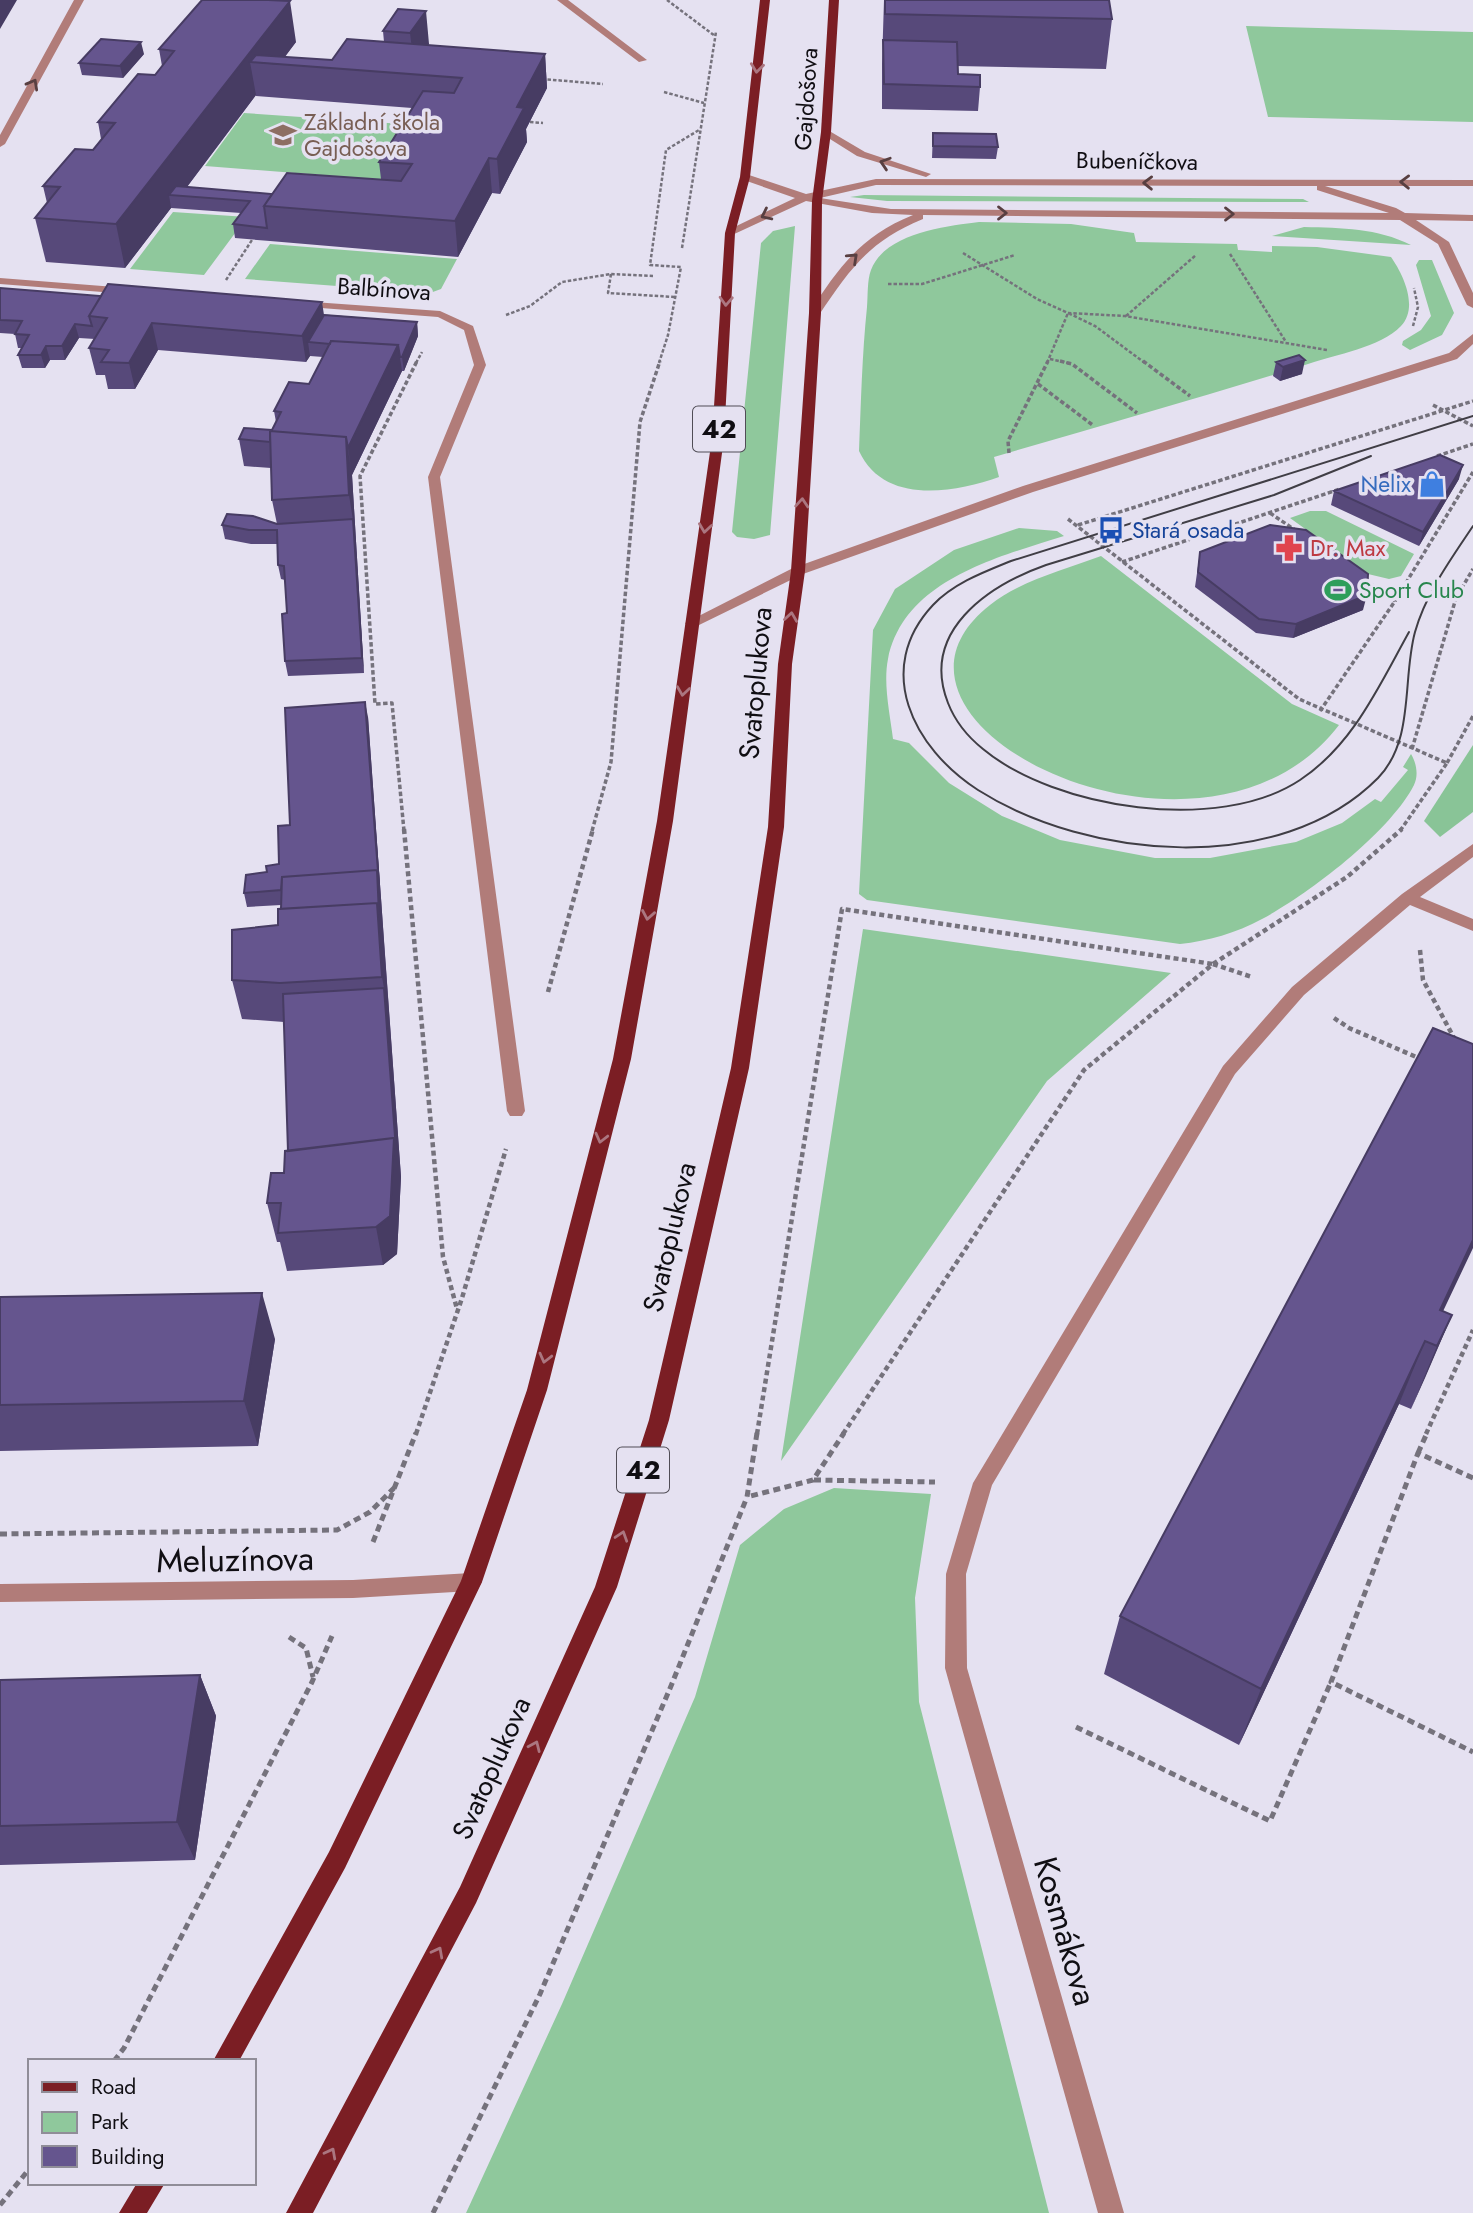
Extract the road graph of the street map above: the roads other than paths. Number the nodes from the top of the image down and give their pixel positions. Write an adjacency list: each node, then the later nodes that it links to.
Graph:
1 (79, 0): 7 (street, one-way to 1)
2 (562, 0): 5 (street)
3 (765, 0): 8 (main road, Gajdošova / 42, one-way to 8)
4 (834, 0): 6 (main road, Gajdošova / 42)
5 (642, 60)
6 (826, 132): 9 (street, one-way to 6); 12 (main road, Gajdošova / 42)
7 (0, 144)
8 (744, 177): 13 (street, Bubeníčkova); 17 (main road, 42)
9 (950, 180): 10 (street, Bubeníčkova, one-way to 9); 12 (street, Bubeníčkova)
10 (1290, 181): 11 (street, Bubeníčkova, one-way to 10); 15 (street)
11 (1473, 183)
12 (818, 197): 13 (street, Bubeníčkova); 14 (street, Bubeníčkova); 23 (main road, Svatoplukova / 42)
13 (803, 198): 17 (street, one-way to 17)
14 (933, 212): 15 (street, Bubeníčkova, one-way to 15); 23 (street, one-way to 14)
15 (1407, 217): 16 (street, Bubeníčkova); 18 (street)
16 (1472, 217): 18 (street)
17 (730, 233): 26 (main road, 42, one-way to 26)
18 (1443, 242): 22 (street)
19 (0, 281): 20 (street)
20 (139, 292)
21 (292, 303): 30 (street, Balbínova)
22 (1473, 304)
23 (815, 313): 25 (main road, Svatoplukova / 42, one-way to 23)
24 (1473, 338): 25 (street)
25 (798, 571): 26 (street); 36 (main road, Svatoplukova / 42, one-way to 25)
26 (692, 623): 31 (main road, 42, one-way to 31)
27 (1473, 849): 28 (street)
28 (1408, 898): 29 (street); 37 (street, Kosmákova)
29 (1473, 925)
30 (516, 1111)
31 (471, 1582): 32 (street, Meluzínova); 33 (main road, 42)
32 (0, 1594)
33 (226, 2059)
34 (151, 2185): 35 (main road)
35 (132, 2213)
36 (299, 2213)
37 (1111, 2213)

